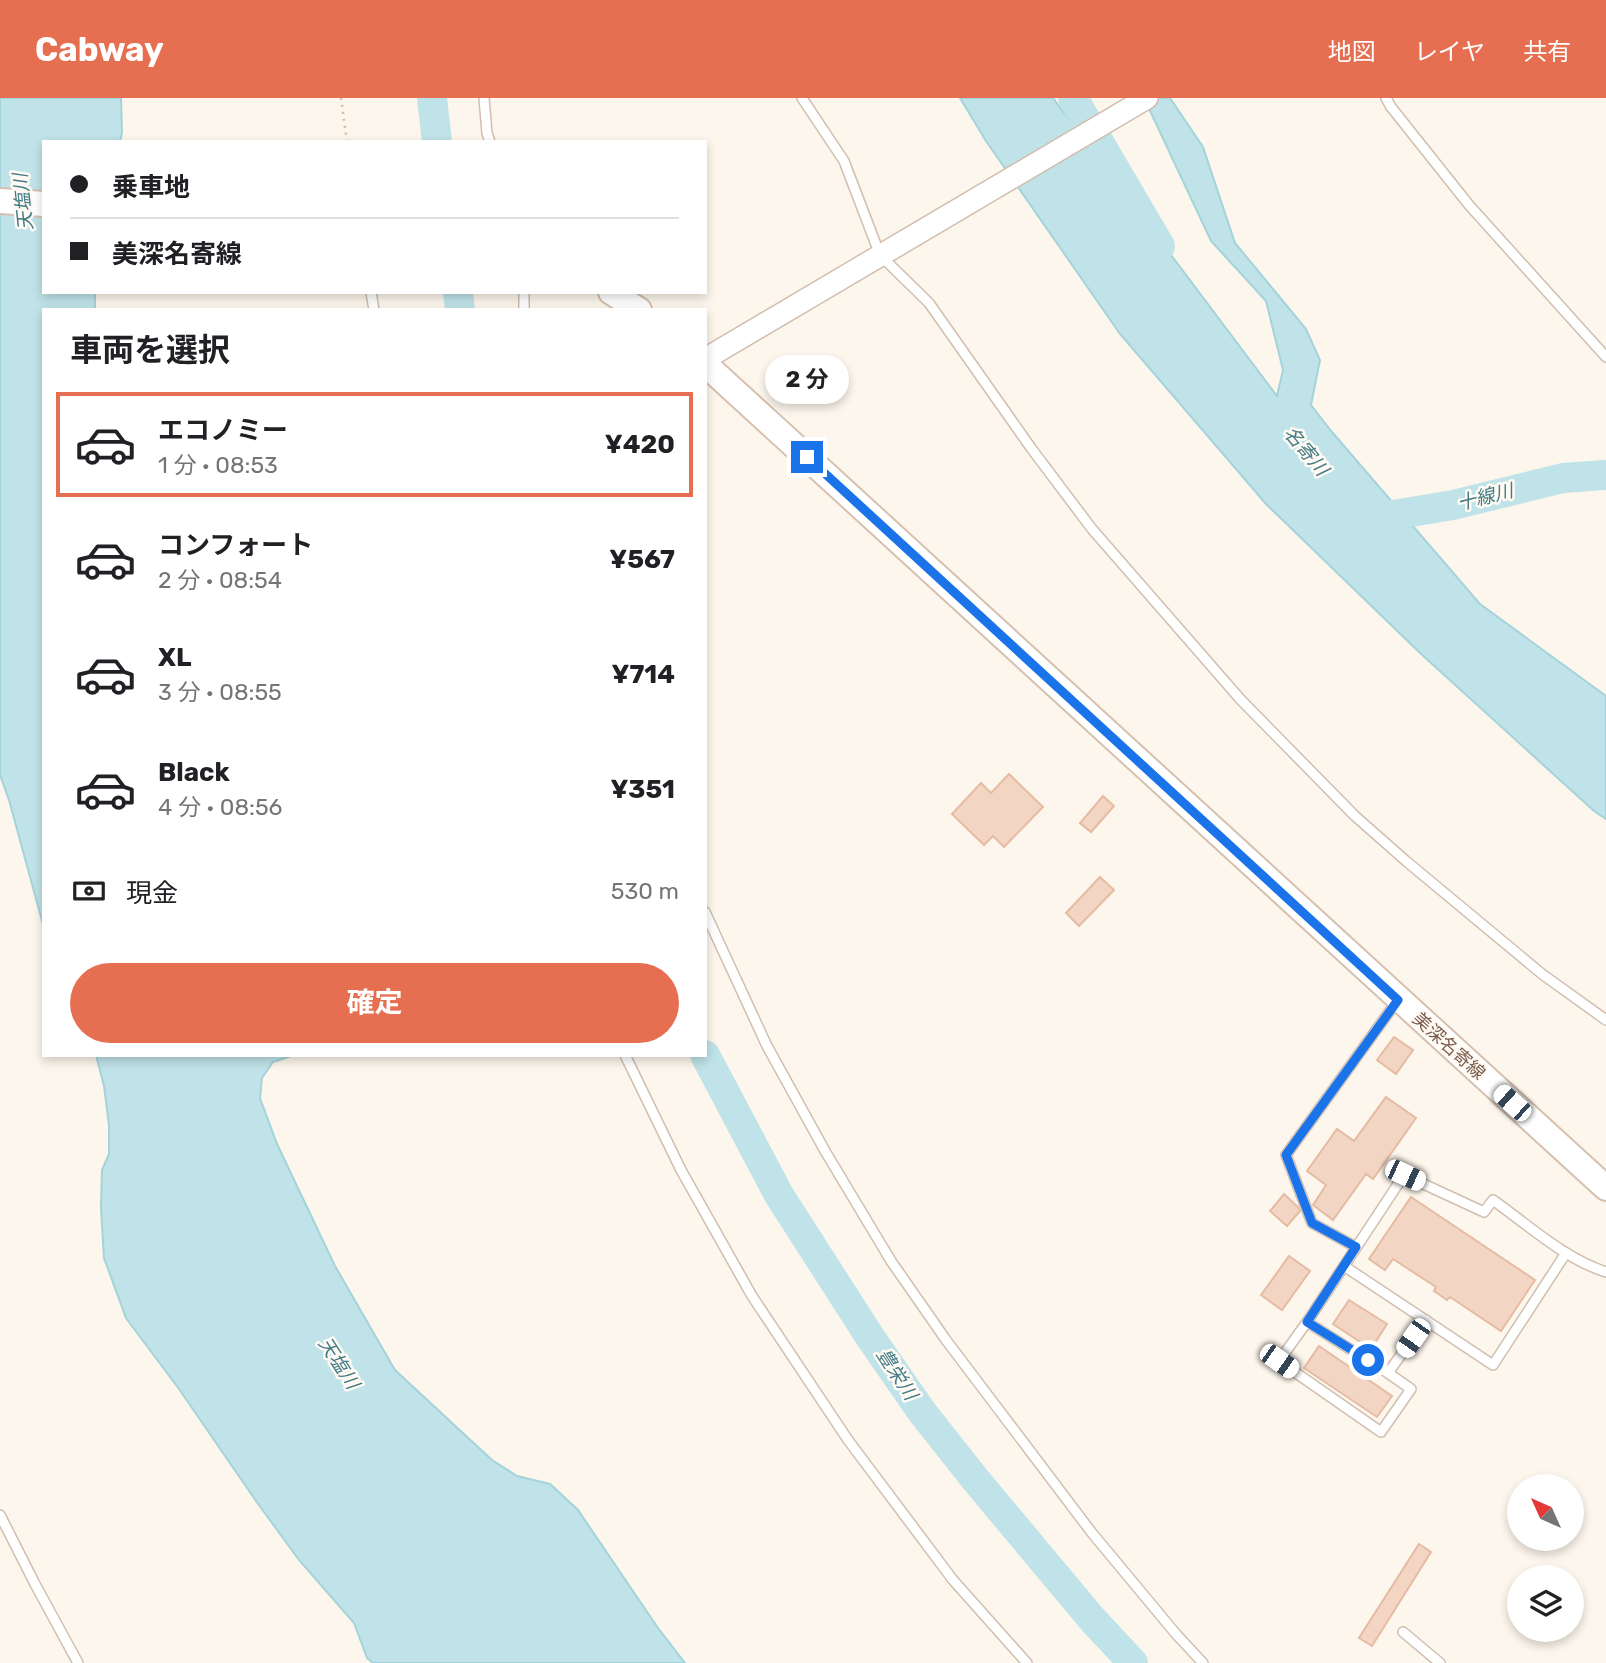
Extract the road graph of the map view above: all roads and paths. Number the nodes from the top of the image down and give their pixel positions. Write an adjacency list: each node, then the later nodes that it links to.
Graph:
1 (341, 98): 6 (path)
2 (484, 98): 7 (lane)
3 (802, 98): 10 (lane)
4 (1147, 98): 10 (street)
5 (1386, 98): 13 (lane)
6 (347, 140)
7 (490, 140)
8 (0, 201): 9 (main road)
9 (42, 204)
10 (880, 255): 14 (street); 18 (lane)
11 (614, 294): 12 (main road)
12 (636, 308)
13 (1606, 357)
14 (707, 360)
15 (707, 363): 17 (main road, 美深名寄線)
16 (707, 916): 32 (lane)
17 (1398, 1000): 20 (main road, 美深名寄線); 21 (lane)
18 (1606, 1020)
19 (626, 1057): 31 (lane)
20 (1606, 1188)
21 (1356, 1247): 22 (lane); 23 (lane)
22 (1566, 1253): 24 (lane); 25 (lane)
23 (1344, 1266): 25 (lane); 26 (lane)
24 (1606, 1272)
25 (1426, 1320): 27 (lane)
26 (1307, 1322): 27 (lane); 27 (lane)
27 (1388, 1373)
28 (0, 1515): 30 (lane)
29 (1403, 1632): 33 (lane)
30 (78, 1663)
31 (1027, 1663)
32 (1203, 1663)
33 (1440, 1663)

